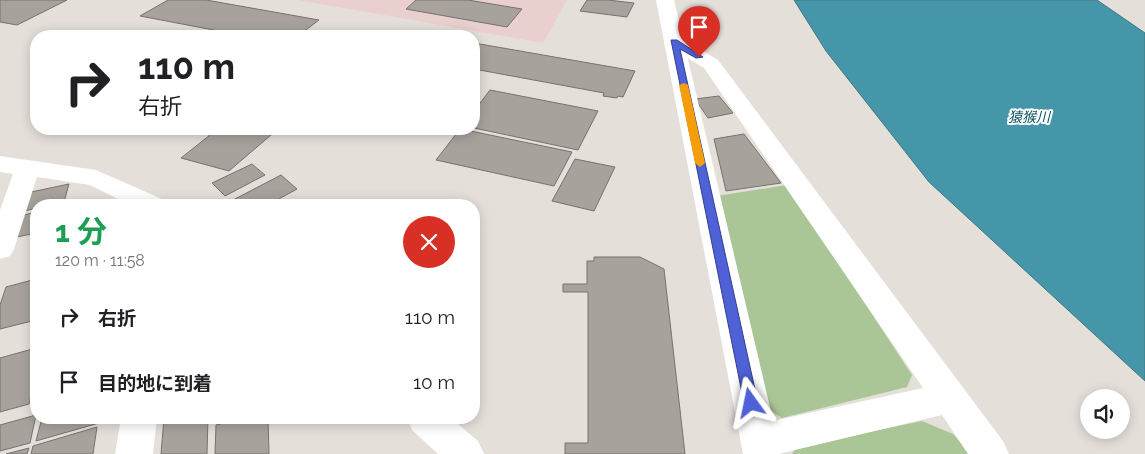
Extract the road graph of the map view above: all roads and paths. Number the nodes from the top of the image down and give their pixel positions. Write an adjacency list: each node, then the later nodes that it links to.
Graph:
1 (665, 0): 2 (street)
2 (674, 42): 7 (street); 10 (street)
3 (0, 164): 4 (street)
4 (28, 168): 5 (street); 6 (street)
5 (140, 199)
6 (0, 249)
7 (948, 398): 10 (street); 13 (street)
8 (138, 424): 11 (street)
9 (432, 424): 12 (street)
10 (760, 448)
11 (134, 454)
12 (465, 454)
13 (990, 454)

